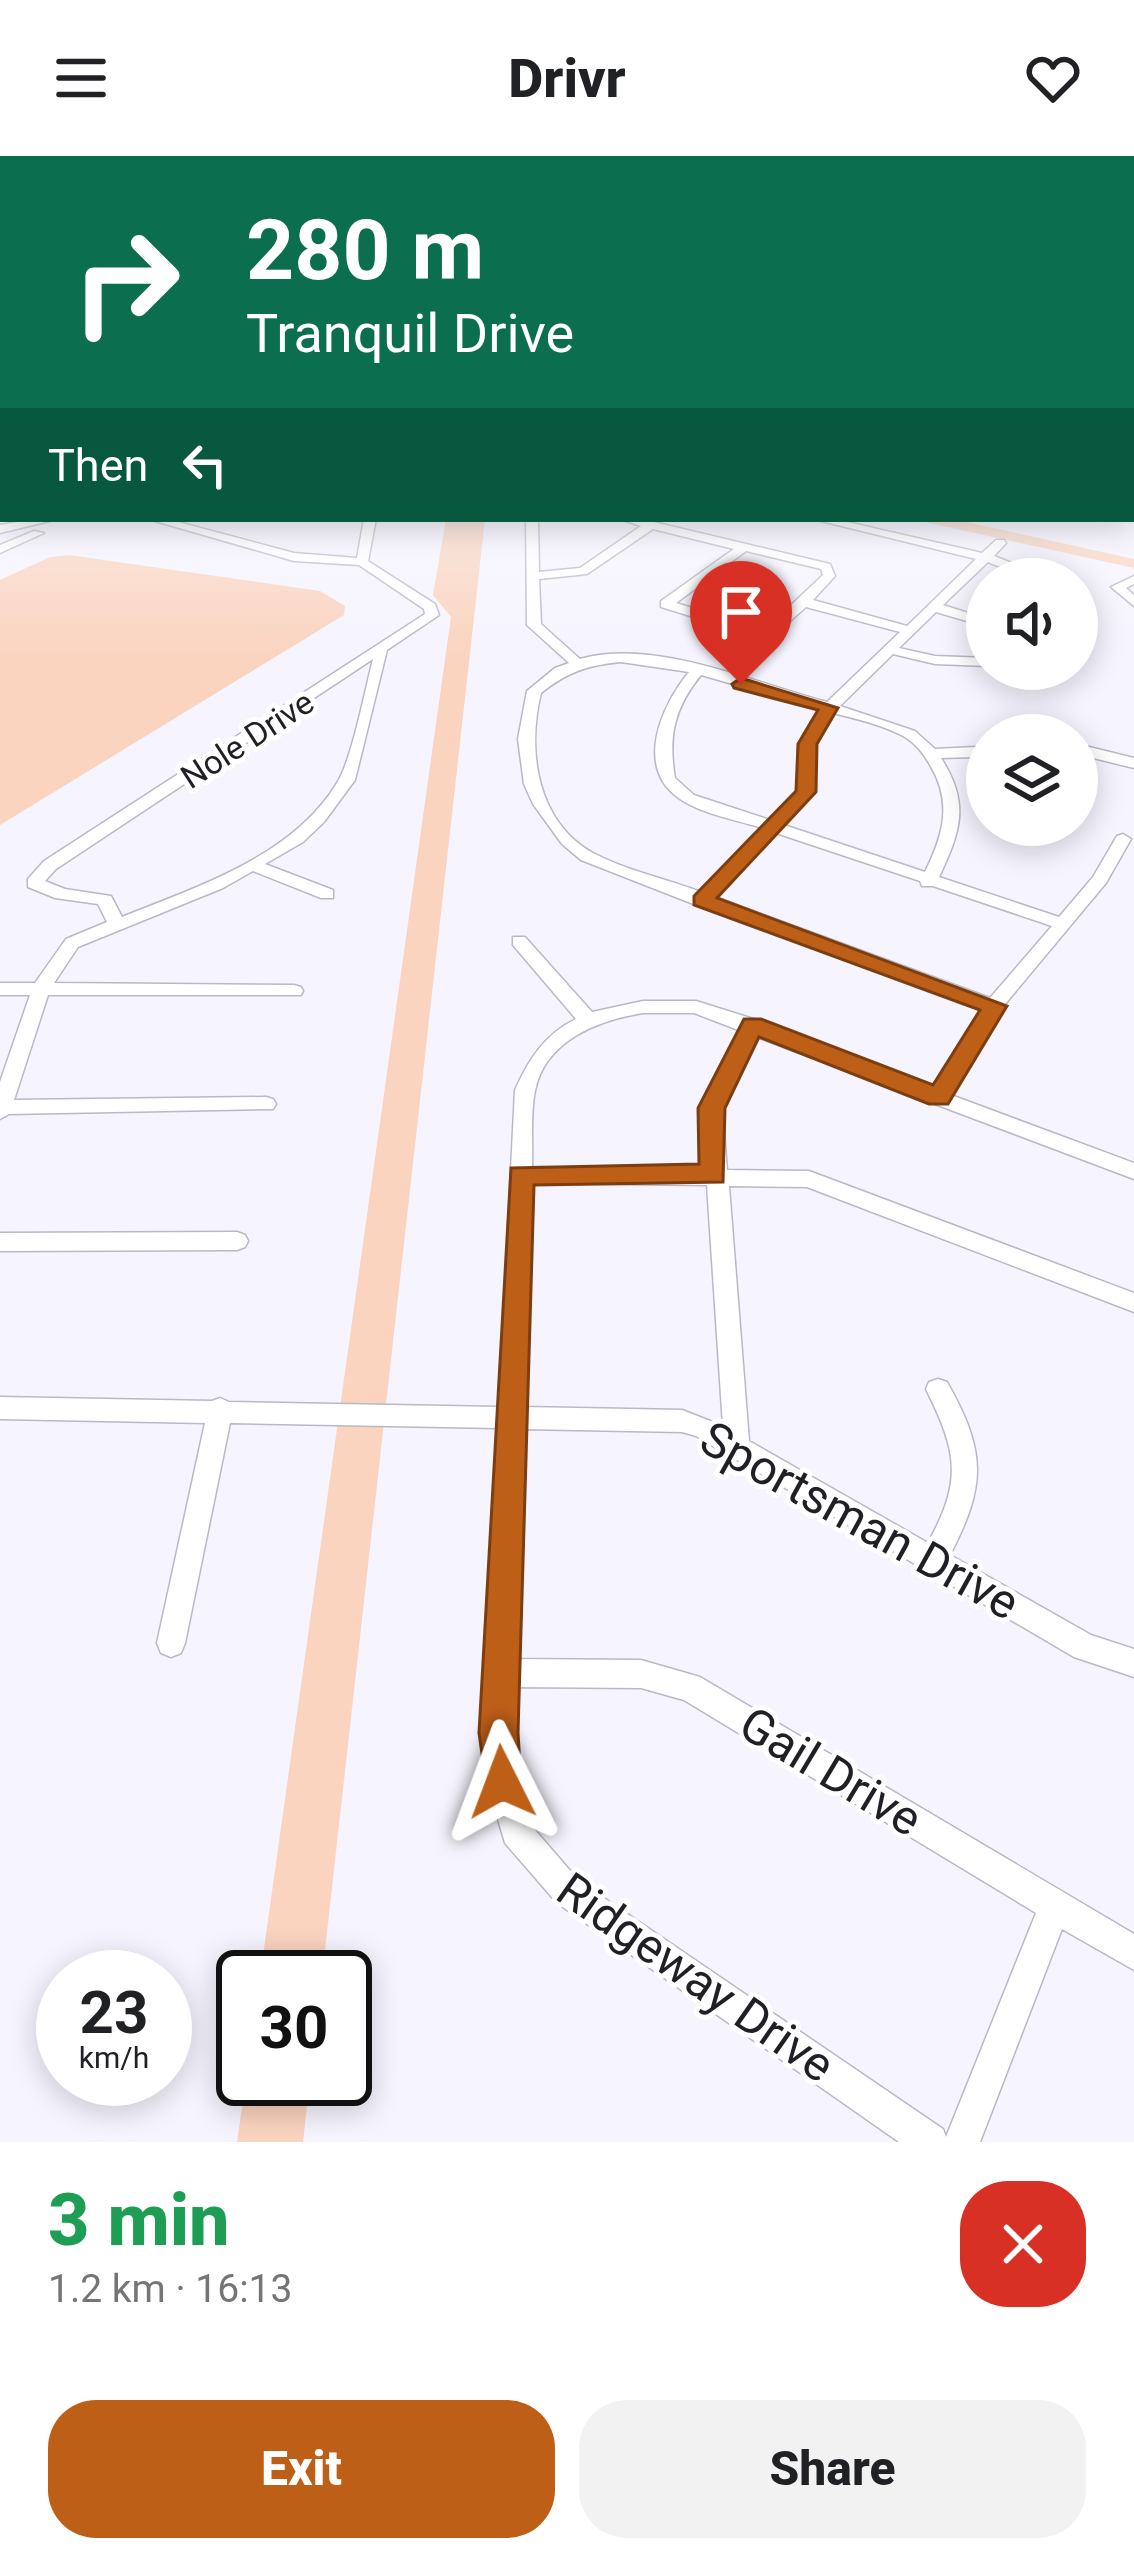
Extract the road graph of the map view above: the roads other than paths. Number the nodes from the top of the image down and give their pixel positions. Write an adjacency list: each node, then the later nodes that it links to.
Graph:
1 (36, 522): 8 (street)
2 (165, 522): 14 (street)
3 (369, 522): 14 (street)
4 (532, 522): 16 (street)
5 (638, 522): 7 (street)
6 (832, 522): 13 (street)
7 (651, 525): 11 (street); 16 (street)
8 (0, 529)
9 (38, 533): 12 (street)
10 (1000, 543): 13 (street)
11 (744, 547): 18 (street); 18 (street)
12 (0, 549)
13 (985, 558)
14 (362, 562): 24 (street, Nole Drive)
15 (966, 575): 20 (street)
16 (533, 576): 26 (street)
17 (1134, 580): 19 (street)
18 (804, 602): 22 (street)
19 (1134, 602)
20 (932, 606): 21 (street); 22 (street)
21 (966, 617)
22 (908, 630): 23 (street)
23 (888, 649): 25 (street); 28 (street)
24 (382, 653): 35 (street); 39 (street, Nole Drive)
25 (966, 661)
26 (578, 664): 27 (street); 38 (street)
27 (697, 672): 28 (street); 33 (street)
28 (829, 708): 30 (street); 33 (street)
29 (966, 752): 30 (street)
30 (931, 754): 36 (street)
31 (1098, 755): 32 (street)
32 (1134, 764)
33 (772, 829): 36 (street); 38 (street)
34 (1128, 829): 40 (street)
35 (254, 865): 37 (street); 39 (street)
36 (928, 882): 40 (street)
37 (327, 894)
38 (702, 901): 45 (street)
39 (116, 921): 42 (street)
40 (1064, 924): 45 (street)
41 (519, 941): 46 (street)
42 (41, 988): 43 (street); 44 (street); 50 (street)
43 (0, 989)
44 (294, 992)
45 (994, 1006): 48 (street)
46 (587, 1019): 47 (street); 53 (street, Ridgeway Drive)
47 (753, 1025): 48 (street); 52 (street)
48 (939, 1097): 51 (street)
49 (266, 1105): 50 (street)
50 (1, 1108)
51 (1134, 1171)
52 (713, 1174): 53 (street); 56 (street); 61 (street)
53 (520, 1175): 60 (street, Ridgeway Drive)
54 (237, 1241): 55 (street)
55 (0, 1242)
56 (1134, 1303)
57 (938, 1389): 62 (street)
58 (0, 1409): 59 (street, Sportsman Drive)
59 (220, 1409): 60 (street, Sportsman Drive); 63 (street)
60 (511, 1414): 61 (street, Sportsman Drive); 65 (street, Ridgeway Drive)
61 (737, 1447): 62 (street, Sportsman Drive)
62 (934, 1560): 64 (street, Sportsman Drive)
63 (172, 1643)
64 (1134, 1663)
65 (502, 1672): 66 (street, Gail Drive); 68 (street, Ridgeway Drive)
66 (1055, 1906): 67 (street, Gail Drive); 69 (street)
67 (1134, 1953)
68 (930, 2142)
69 (962, 2142)

